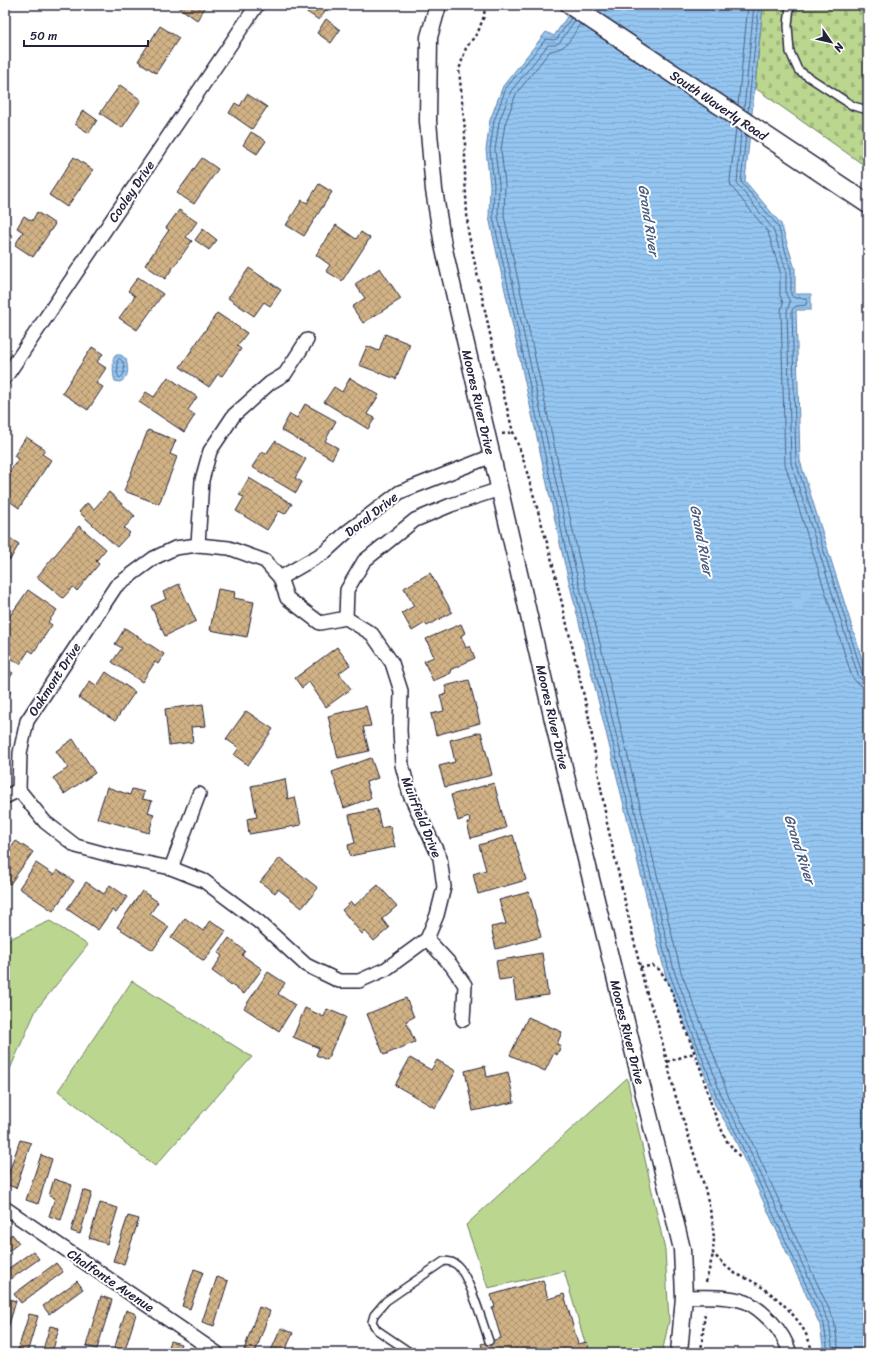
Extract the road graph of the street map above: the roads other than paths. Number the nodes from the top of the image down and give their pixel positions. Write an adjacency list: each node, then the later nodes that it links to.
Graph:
1 (257, 5): 8 (street, Cooley Drive)
2 (438, 5): 9 (street, Moores River Drive)
3 (570, 5): 6 (main road, South Waverly Road)
4 (790, 5): 5 (lane)
5 (868, 110)
6 (868, 204)
7 (307, 340): 11 (street)
8 (5, 378)
9 (492, 456): 10 (street, Moores River Drive); 12 (street, Doral Drive)
10 (500, 489): 13 (street); 21 (street, Moores River Drive)
11 (198, 545): 12 (street, Oakmont Drive); 14 (street, Oakmont Drive)
12 (280, 578): 13 (street)
13 (346, 618): 18 (street, Muirfield Drive)
14 (19, 790): 16 (street); 17 (street)
15 (199, 794): 17 (street)
16 (5, 797)
17 (171, 868): 18 (street)
18 (427, 939): 19 (street)
19 (463, 1020)
20 (5, 1208): 23 (street, Chalfonte Avenue)
21 (684, 1297): 25 (street, Moores River Drive); 26 (street)
22 (490, 1341): 24 (lane)
23 (217, 1353)
24 (411, 1353)
25 (679, 1353)
26 (790, 1353)

